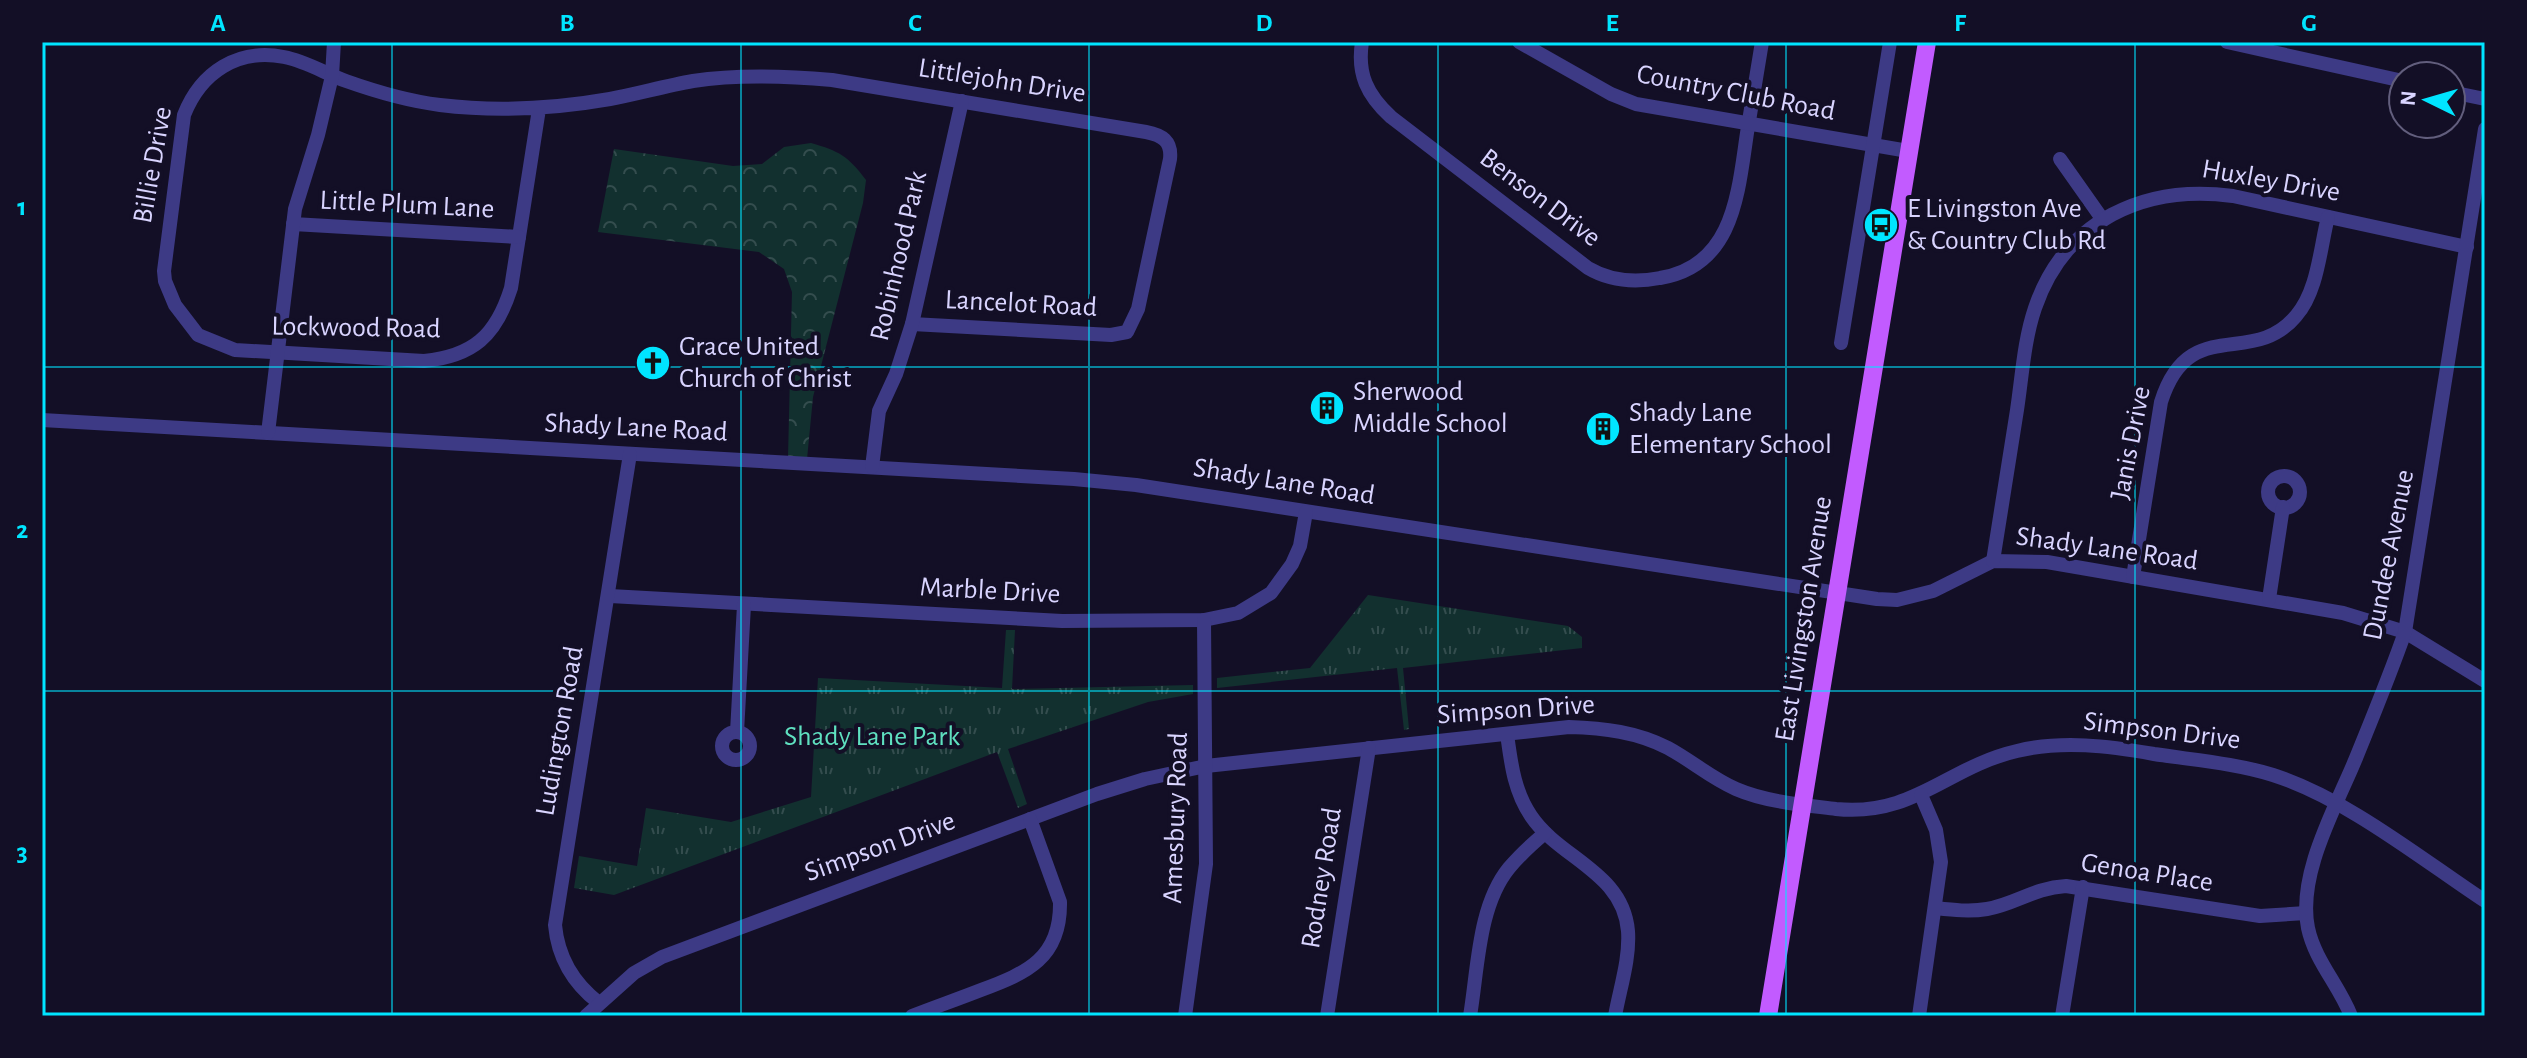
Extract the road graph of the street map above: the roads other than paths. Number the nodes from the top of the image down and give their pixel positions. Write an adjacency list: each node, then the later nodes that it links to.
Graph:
1 (334, 42): 8 (street)
2 (1362, 42): 12 (street, Benson Drive)
3 (1519, 42): 12 (street, Country Club Road)
4 (1762, 42): 12 (street, Benson Drive)
5 (1890, 42): 14 (street)
6 (1927, 42): 15 (main road, East Livingston Avenue)
7 (2227, 42): 9 (street)
8 (332, 76): 11 (street, Billie Drive); 19 (street); 22 (street, Billie Drive)
9 (2387, 77)
10 (962, 101): 11 (street, Littlejohn Drive); 23 (street, Robinhood Park); 24 (street, Littlejohn Drive)
11 (539, 109): 20 (street, Lockwood Road)
12 (1749, 124): 14 (street, Country Club Road)
13 (2485, 129): 21 (street, Dundee Avenue)
14 (1874, 145): 15 (street, Country Club Road); 25 (street)
15 (1908, 151): 35 (main road, East Livingston Avenue)
16 (2060, 159): 18 (street)
17 (2328, 217): 18 (street, Huxley Drive); 21 (street, Huxley Drive); 34 (street, Janis Drive)
18 (2103, 220): 33 (street, Huxley Drive)
19 (293, 224): 20 (street, Little Plum Lane); 26 (street)
20 (519, 237): 26 (street, Lockwood Road)
21 (2467, 247): 40 (street, Dundee Avenue)
22 (184, 320): 26 (street, Lockwood Road)
23 (912, 324): 24 (street, Lancelot Road); 30 (street, Robinhood Park)
24 (1127, 332)
25 (1841, 343)
26 (277, 353): 28 (street)
27 (42, 420): 28 (street, Shady Lane Road)
28 (268, 433): 29 (street, Shady Lane Road)
29 (630, 454): 30 (street, Shady Lane Road); 36 (street, Ludington Road)
30 (872, 467): 32 (street, Shady Lane Road)
31 (2283, 507): 37 (street)
32 (1306, 512): 35 (street, Shady Lane Road); 39 (street, Marble Drive)
33 (1993, 561): 34 (street, Shady Lane Road); 35 (street, Shady Lane Road)
34 (2133, 577): 37 (street, Shady Lane Road)
35 (1836, 594): 47 (main road, East Livingston Avenue)
36 (610, 596): 38 (street, Marble Drive); 55 (street, Ludington Road)
37 (2269, 599): 40 (street, Shady Lane Road)
38 (744, 605): 39 (street, Marble Drive); 42 (street)
39 (1204, 620): 45 (street, Amesbury Road)
40 (2405, 632): 41 (street, Shady Lane Road); 48 (street, Dundee Avenue)
41 (2485, 681)
42 (737, 732)
43 (1507, 734): 44 (street, Simpson Drive); 47 (street, Simpson Drive); 50 (street)
44 (1369, 748): 45 (street, Simpson Drive); 59 (street, Rodney Road)
45 (1206, 766): 49 (street, Simpson Drive); 58 (street, Amesbury Road)
46 (1921, 795): 47 (street, Simpson Drive); 48 (street, Simpson Drive); 53 (street)
47 (1803, 804): 62 (main road, East Livingston Avenue)
48 (2337, 804): 52 (street, Simpson Drive); 54 (street, Dundee Avenue)
49 (1030, 819): 55 (street, Simpson Drive); 57 (street)
50 (1545, 833): 60 (street); 61 (street)
51 (2083, 887): 53 (street, Genoa Place); 54 (street, Genoa Place); 64 (street)
52 (2485, 901)
53 (1936, 908): 63 (street)
54 (2306, 913): 65 (street, Dundee Avenue)
55 (599, 1003): 56 (street, Simpson Drive)
56 (586, 1016)
57 (912, 1016)
58 (1185, 1016)
59 (1327, 1016)
60 (1470, 1016)
61 (1615, 1016)
62 (1768, 1016)
63 (1919, 1016)
64 (2062, 1016)
65 (2351, 1016)

